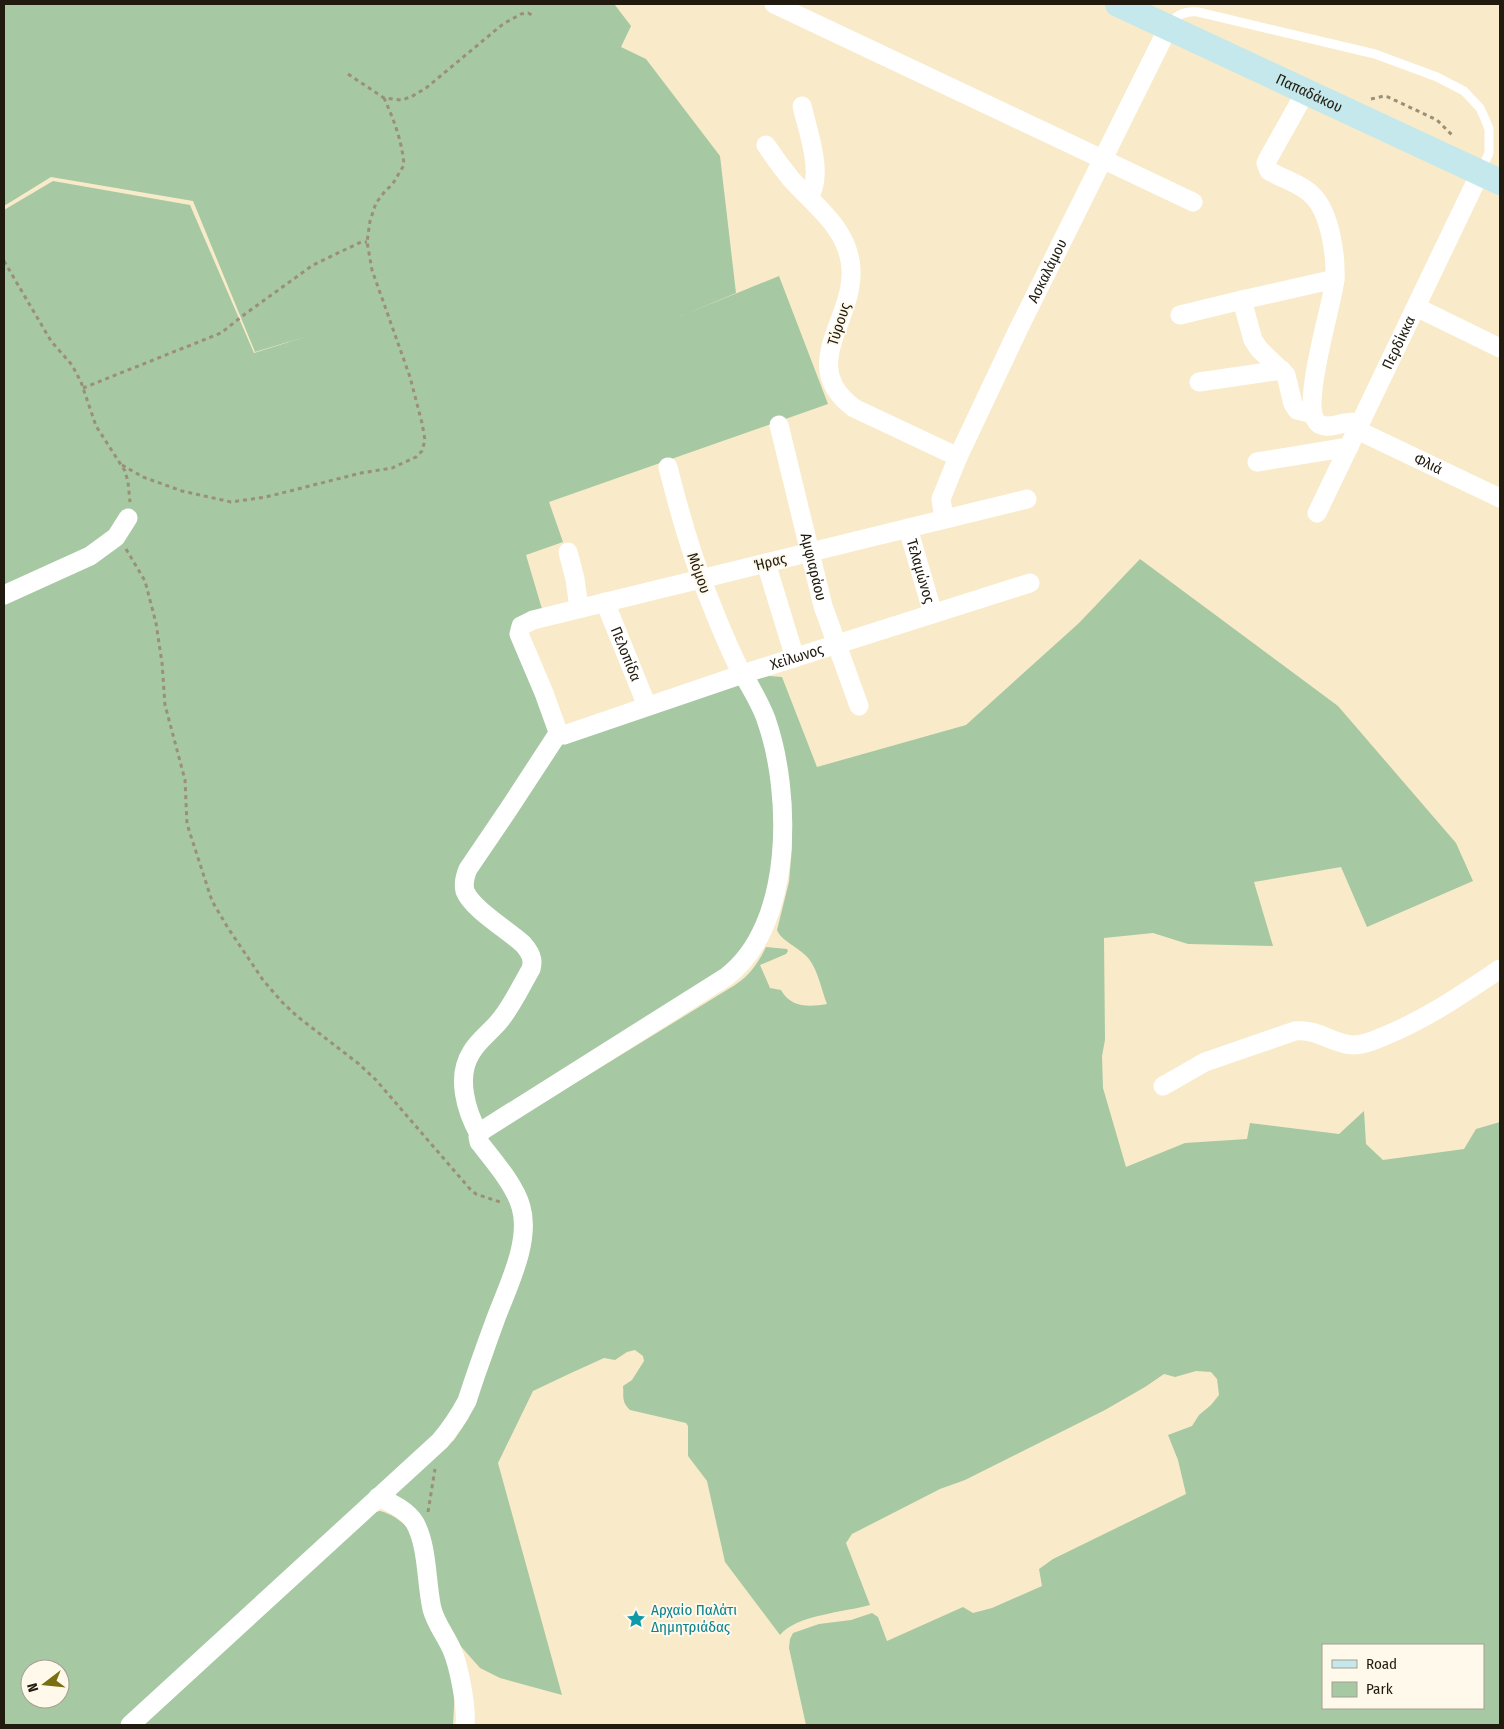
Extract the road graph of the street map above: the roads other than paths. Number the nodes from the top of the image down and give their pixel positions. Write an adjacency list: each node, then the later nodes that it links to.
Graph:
1 (774, 4): 3 (street)
2 (1118, 4): 4 (street, Παπαδάκου)
3 (794, 9): 8 (street)
4 (1169, 26): 5 (street, Παπαδάκου); 8 (street, Ασκαλάμου); 9 (lane)
5 (1306, 91): 9 (street, Παπαδάκου); 12 (street)
6 (802, 106): 10 (street)
7 (766, 145): 10 (street, Τύρους)
8 (1103, 160): 11 (street); 23 (street, Ασκαλάμου)
9 (1490, 178): 14 (street, Περδίκκα)
10 (809, 197): 23 (street, Τύρους)
11 (1193, 202)
12 (1335, 279): 13 (street); 19 (street)
13 (1242, 300): 15 (street); 17 (street)
14 (1416, 307): 16 (street); 21 (street, Περδίκκα)
15 (1180, 316)
16 (1500, 348)
17 (1282, 370): 18 (street); 19 (street)
18 (1199, 382)
19 (1313, 414): 21 (street)
20 (779, 425): 33 (street, Αμφιαράου)
21 (1359, 426): 22 (street, Περδίκκα); 26 (street, Φλιά)
22 (1349, 447): 24 (street); 28 (street, Περδίκκα)
23 (958, 457): 30 (street, Ασκαλάμου)
24 (1257, 462)
25 (668, 467): 35 (street, Μόμου)
26 (1500, 498)
27 (1027, 499): 30 (street, Ήρας)
28 (1317, 513)
29 (128, 518): 37 (street)
30 (944, 520): 31 (street, Ήρας)
31 (908, 528): 33 (street, Ήρας); 40 (street, Τελαμώνος)
32 (568, 552): 39 (street)
33 (810, 552): 34 (street, Ήρας); 41 (street, Αμφιαράου)
34 (766, 563): 35 (street, Ήρας); 42 (street)
35 (701, 579): 38 (street, Ήρας); 43 (street, Μόμου)
36 (1030, 583): 40 (street, Χείλωνος)
37 (4, 595)
38 (605, 602): 39 (street, Ήρας); 44 (street, Πελοπίδα)
39 (579, 608): 46 (street, Ήρας)
40 (933, 614): 41 (street, Χείλωνος)
41 (837, 644): 42 (street, Χείλωνος); 45 (street, Αμφιαράου)
42 (795, 658): 43 (street, Χείλωνος)
43 (743, 674): 44 (street, Χείλωνος); 49 (street, Μόμου)
44 (647, 706): 46 (street, Χείλωνος)
45 (859, 706)
46 (560, 734): 49 (street)
47 (1500, 969): 48 (street)
48 (1163, 1086)
49 (479, 1134): 50 (street)
50 (378, 1496): 51 (street); 52 (street)
51 (465, 1724)
52 (130, 1725)

